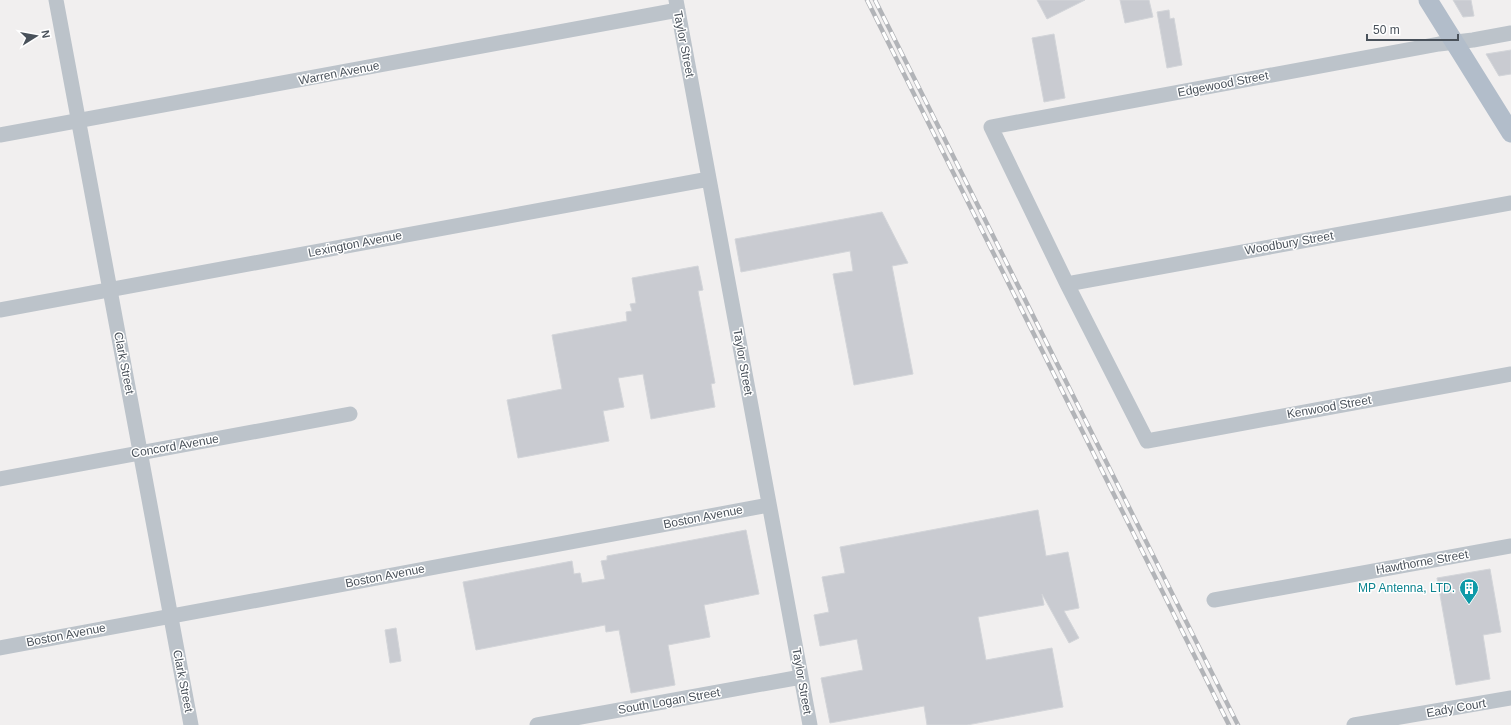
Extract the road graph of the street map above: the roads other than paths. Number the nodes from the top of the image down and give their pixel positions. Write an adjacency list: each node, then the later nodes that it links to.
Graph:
1 (56, 0): 6 (street, Clark Street)
2 (1428, 0): 5 (main road)
3 (677, 5): 6 (street, Warren Avenue); 9 (street, Taylor Street)
4 (1511, 33): 5 (street, Edgewood Street)
5 (1455, 42): 7 (main road); 11 (street, Edgewood Street)
6 (79, 121): 8 (street, Warren Avenue); 12 (street, Clark Street)
7 (1511, 133)
8 (0, 136)
9 (709, 179): 12 (street, Lexington Avenue); 18 (street, Taylor Street)
10 (1511, 203): 11 (street, Woodbury Street)
11 (1067, 284): 14 (street, Kenwood Street)
12 (110, 290): 13 (street, Lexington Avenue); 16 (street, Clark Street)
13 (0, 310)
14 (1511, 374)
15 (350, 414): 16 (street, Concord Avenue)
16 (140, 453): 17 (street, Concord Avenue); 21 (street, Clark Street)
17 (0, 479)
18 (769, 505): 21 (street, Boston Avenue); 23 (street, Taylor Street)
19 (1511, 546): 20 (street, Hawthorne Street)
20 (1214, 600)
21 (171, 616): 22 (street, Boston Avenue); 25 (street, Clark Street)
22 (0, 648)
23 (801, 677): 26 (street, South Logan Street); 27 (street, Taylor Street)
24 (1511, 698): 28 (street, Eady Court)
25 (191, 725)
26 (537, 725)
27 (810, 725)
28 (1354, 725)

